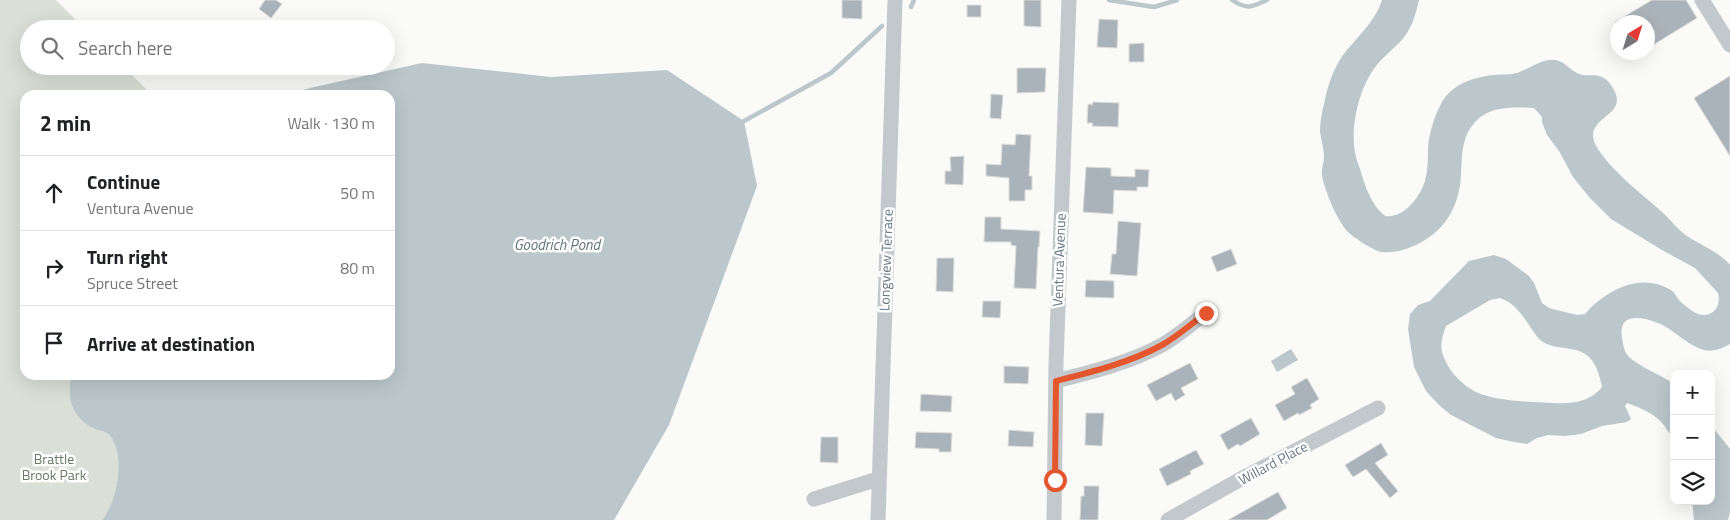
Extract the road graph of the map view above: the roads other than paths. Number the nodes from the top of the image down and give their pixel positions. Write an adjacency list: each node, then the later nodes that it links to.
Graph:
1 (896, 0): 8 (street, Longview Terrace)
2 (1069, 0): 6 (street, Ventura Avenue)
3 (1702, 0): 4 (street)
4 (1730, 45)
5 (1206, 313): 6 (street)
6 (1056, 381): 11 (street, Ventura Avenue)
7 (1378, 408): 12 (street, Willard Place)
8 (878, 479): 9 (street); 10 (street, Longview Terrace)
9 (814, 499)
10 (878, 520)
11 (1054, 520)
12 (1168, 520)

